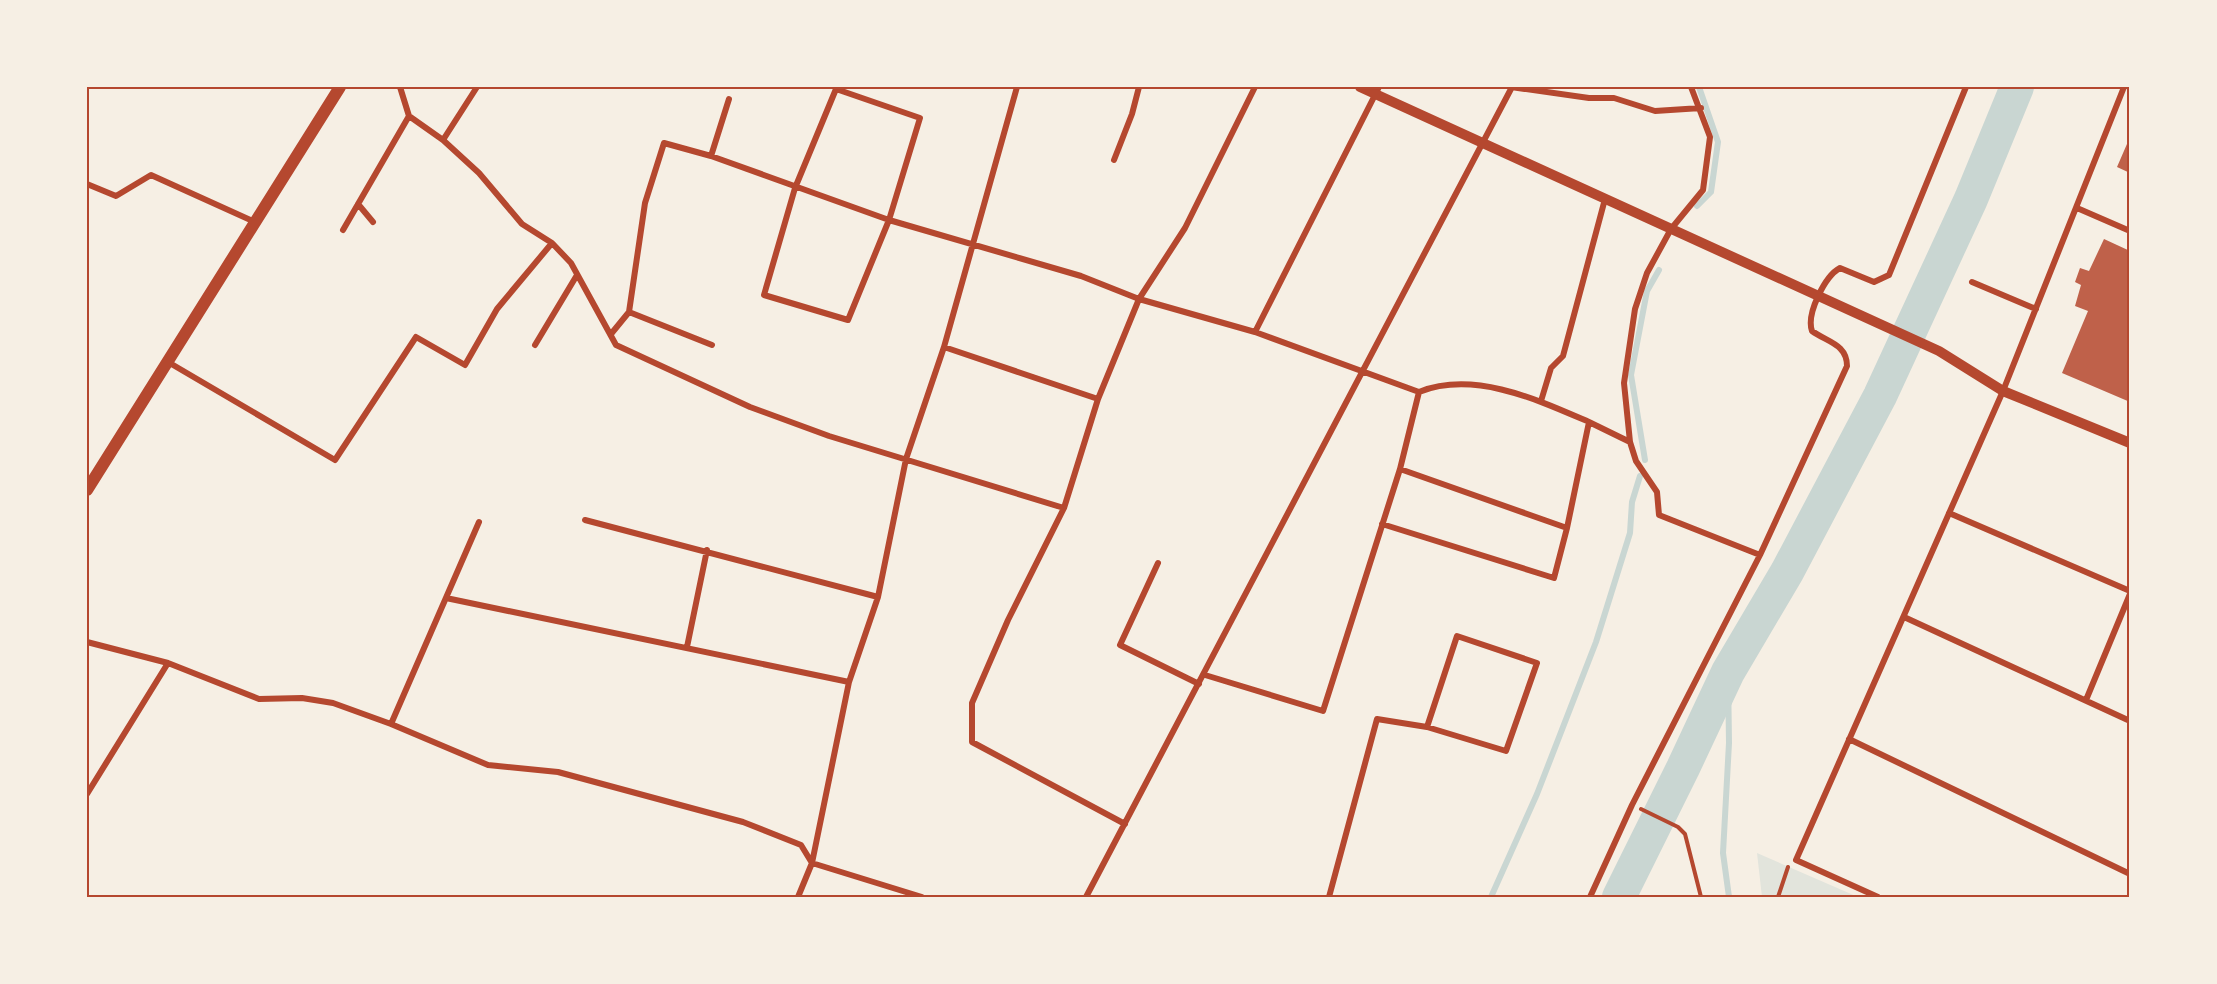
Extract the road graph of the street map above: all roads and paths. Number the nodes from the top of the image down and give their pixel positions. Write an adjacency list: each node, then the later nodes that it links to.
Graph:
1 (340, 87): 27 (main road)
2 (400, 87): 15 (street)
3 (477, 87): 16 (street)
4 (1017, 87): 32 (street)
5 (1139, 87): 19 (street)
6 (1255, 87): 36 (street)
7 (1360, 87): 12 (street)
8 (1511, 87): 14 (street); 17 (street)
9 (1691, 87): 14 (street)
10 (1966, 87): 35 (street)
11 (2124, 87): 24 (street)
12 (1377, 91): 17 (street); 39 (street)
13 (729, 99): 18 (street)
14 (1701, 108): 28 (street)
15 (409, 116): 16 (street); 23 (street)
16 (442, 140): 31 (street)
17 (1482, 143): 22 (street); 45 (street)
18 (711, 156): 21 (street); 38 (street)
19 (1114, 160)
20 (87, 184): 27 (street)
21 (795, 188): 25 (street); 25 (street); 25 (street)
22 (1605, 199): 28 (street); 49 (street)
23 (358, 204): 26 (street); 29 (street)
24 (2077, 208): 30 (street); 37 (street)
25 (889, 220): 32 (street)
26 (373, 222)
27 (256, 223): 44 (main road)
28 (1671, 229): 35 (street); 51 (street)
29 (343, 230)
30 (2130, 231)
31 (552, 243): 33 (street); 44 (street)
32 (974, 245): 36 (street); 43 (street)
33 (577, 275): 40 (street); 41 (street)
34 (1972, 282): 37 (street)
35 (1819, 296): 46 (street); 63 (street)
36 (1139, 299): 39 (street); 48 (street)
37 (2036, 309): 46 (street)
38 (629, 312): 40 (street); 42 (street)
39 (1255, 332): 45 (street)
40 (612, 334): 53 (street)
41 (535, 345)
42 (712, 345)
43 (944, 347): 48 (street); 53 (street)
44 (168, 362): 55 (main road)
45 (1364, 371): 47 (street); 72 (street)
46 (2003, 391): 52 (street); 57 (street)
47 (1419, 392): 49 (street); 54 (street)
48 (1098, 399): 56 (street)
49 (1541, 401): 50 (street)
50 (1589, 422): 51 (street); 61 (street)
51 (1630, 442): 63 (street)
52 (2130, 443)
53 (906, 459): 56 (street); 66 (street)
54 (1400, 469): 60 (street); 61 (street)
55 (87, 490)
56 (1064, 508): 82 (street)
57 (1949, 513): 65 (street); 68 (street)
58 (585, 519): 62 (street)
59 (479, 522): 67 (street)
60 (1382, 524): 61 (street); 72 (street)
61 (1567, 528)
62 (707, 550): 66 (street); 70 (street)
63 (1760, 555): 81 (street)
64 (1158, 563): 74 (street)
65 (2130, 593): 75 (street)
66 (878, 597): 73 (street)
67 (446, 598): 70 (street); 77 (street)
68 (1904, 617): 75 (street); 79 (street)
69 (87, 642): 71 (street)
70 (687, 646): 73 (street)
71 (168, 663): 77 (street); 80 (street)
72 (1205, 675): 74 (street)
73 (849, 682): 84 (street)
74 (1199, 684): 82 (street)
75 (2086, 700): 76 (street)
76 (2130, 721)
77 (391, 724): 84 (street)
78 (1427, 727): 78 (street); 89 (street)
79 (1849, 739): 83 (street); 85 (street)
80 (87, 794)
81 (1632, 805): 90 (street); 91 (path)
82 (1125, 824): 88 (street)
83 (1796, 860): 92 (path); 93 (street)
84 (812, 862): 86 (street); 87 (street)
85 (2130, 874)
86 (798, 897)
87 (922, 897)
88 (1086, 897)
89 (1329, 897)
90 (1590, 897)
91 (1701, 897)
92 (1778, 897)
93 (1878, 897)

